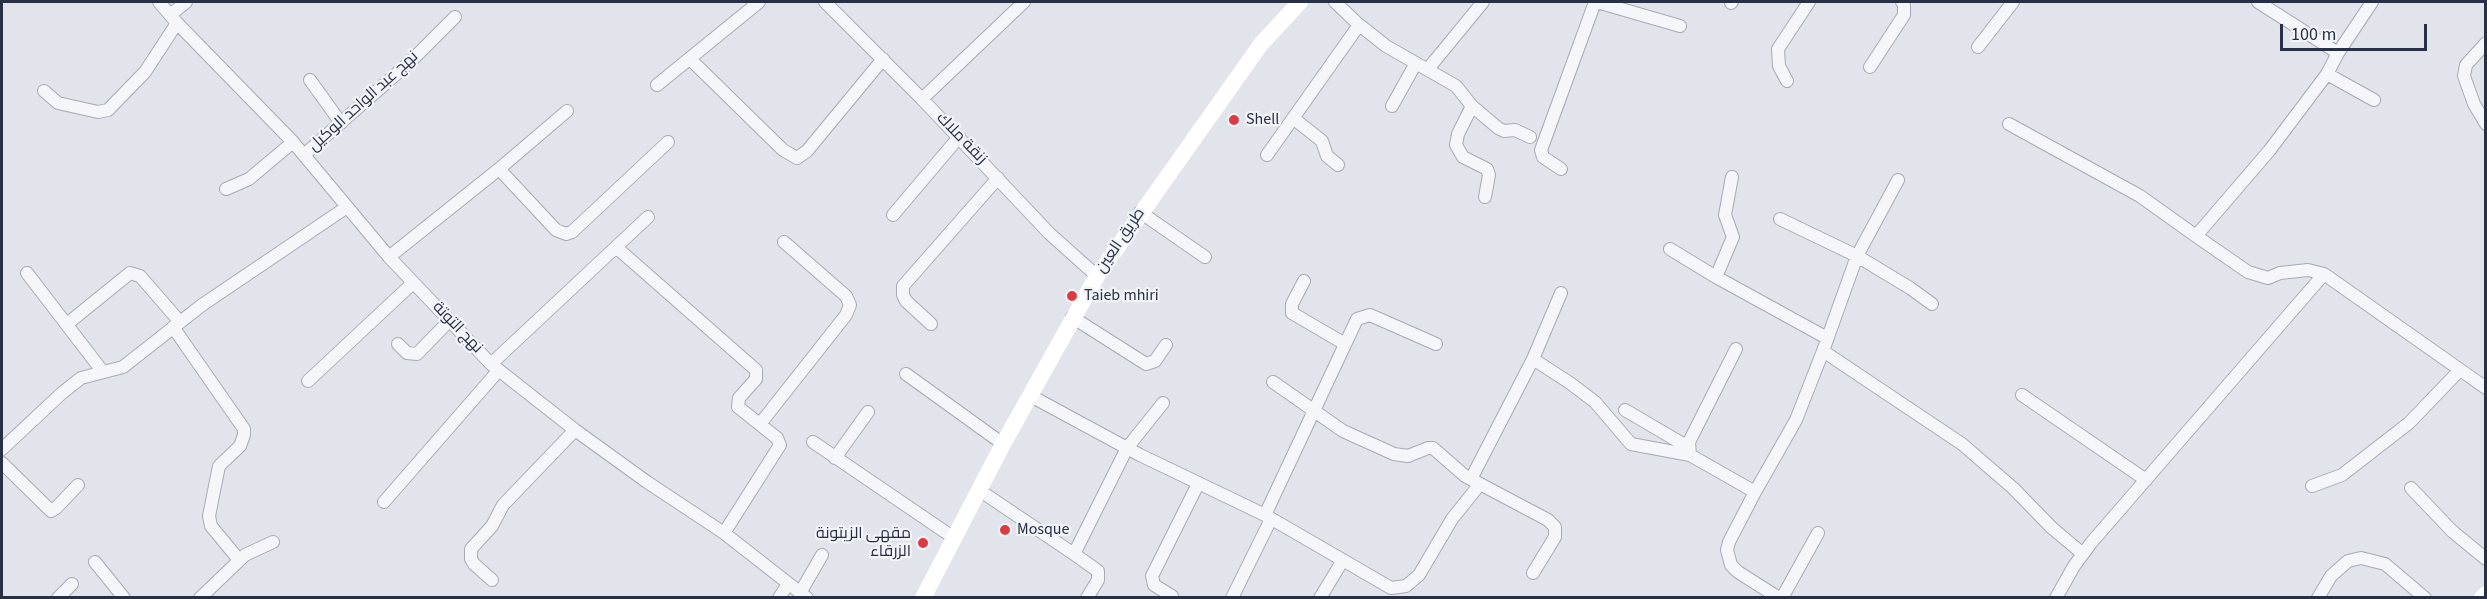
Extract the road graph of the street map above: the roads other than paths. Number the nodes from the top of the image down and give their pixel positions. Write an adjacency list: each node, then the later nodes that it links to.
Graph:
1 (159, 2): 16 (street, نهج التوتة)
2 (186, 2): 16 (street)
3 (759, 2): 22 (street)
4 (825, 2): 23 (street, زنقة ملاك)
5 (1024, 2): 32 (street)
6 (1300, 2): 56 (main road, طريق العين)
7 (1335, 2): 17 (street)
8 (1483, 2): 26 (street)
9 (1596, 2): 18 (street); 49 (street)
10 (1809, 2): 29 (street)
11 (1902, 2): 25 (street)
12 (2013, 2): 20 (street)
13 (2258, 2): 21 (street)
14 (2372, 2): 21 (street)
15 (455, 17): 38 (street, نهج عبد الواحد الوكيل)
16 (173, 19): 31 (street); 43 (street, نهج التوتة)
17 (1359, 25): 24 (street); 37 (street)
18 (1680, 26)
19 (2486, 43): 39 (street)
20 (1978, 48)
21 (2338, 53): 27 (street)
22 (690, 59): 23 (street); 30 (street)
23 (883, 59): 32 (street, زنقة ملاك)
24 (1416, 63): 26 (street); 34 (street)
25 (1870, 67)
26 (1428, 69): 35 (street)
27 (2327, 74): 33 (street); 60 (street)
28 (310, 80): 38 (street)
29 (1787, 81)
30 (657, 85)
31 (44, 91)
32 (922, 99): 41 (street, زنقة ملاك)
33 (2374, 100)
34 (1392, 106)
35 (1472, 106): 42 (street); 54 (street)
36 (567, 111): 48 (street)
37 (1293, 118): 46 (street); 47 (street)
38 (341, 123): 45 (street, نهج عبد الواحد الوكيل)
39 (2486, 123)
40 (2009, 124): 60 (street)
41 (959, 137): 51 (street, زنقة ملاك); 57 (street)
42 (1530, 137)
43 (293, 142): 45 (street, نهج التوتة); 53 (street)
44 (668, 142): 48 (street)
45 (305, 154): 55 (street, نهج التوتة)
46 (1267, 154)
47 (1338, 165)
48 (499, 169): 65 (street)
49 (1561, 169)
50 (1732, 177): 70 (street)
51 (998, 178): 69 (street, زنقة ملاك); 79 (street)
52 (1898, 180): 64 (street)
53 (226, 189)
54 (1485, 198)
55 (347, 207): 65 (street, نهج التوتة); 78 (street)
56 (1140, 212): 66 (street); 69 (main road, طريق العين)
57 (893, 215)
58 (648, 217): 62 (street)
59 (1780, 219): 64 (street)
60 (2196, 236): 68 (street)
61 (784, 242): 101 (street)
62 (617, 248): 88 (street); 101 (street)
63 (1670, 249): 70 (street)
64 (1857, 256): 74 (street); 80 (street)
65 (389, 257): 72 (street, نهج التوتة)
66 (1205, 257)
67 (27, 273): 77 (street)
68 (2324, 274): 89 (street); 110 (street)
69 (1097, 276): 75 (main road, طريق العين)
70 (1716, 277): 80 (street)
71 (1304, 281): 82 (street)
72 (413, 283): 76 (street, نهج التوتة); 92 (street)
73 (1561, 293): 87 (street)
74 (1932, 304)
75 (1072, 317): 84 (street); 95 (main road, طريق العين)
76 (449, 321): 81 (street); 88 (street, نهج التوتة)
77 (67, 324): 78 (street); 90 (street)
78 (176, 324): 90 (street); 128 (street)
79 (931, 324)
80 (1827, 338): 86 (street)
81 (398, 344)
82 (1345, 344): 83 (street); 99 (street)
83 (1436, 344)
84 (1166, 345)
85 (1736, 349): 107 (street)
86 (1823, 351): 117 (street); 125 (street)
87 (1533, 359): 107 (street); 111 (street)
88 (495, 367): 102 (street, نهج التوتة); 118 (street)
89 (2459, 370): 94 (street); 114 (street)
90 (103, 372): 106 (street)
91 (906, 374): 104 (street)
92 (308, 381)
93 (1273, 382): 99 (street)
94 (2486, 388)
95 (1029, 395): 104 (main road, طريق العين); 105 (street)
96 (2022, 395): 110 (street)
97 (1163, 403): 105 (street)
98 (1625, 410): 107 (street)
99 (1315, 411): 111 (street); 119 (street)
100 (868, 412): 108 (street)
101 (760, 424): 120 (street)
102 (575, 430): 120 (street, نهج التوتة); 132 (street)
103 (813, 442): 108 (street)
104 (1003, 444): 116 (main road, طريق العين)
105 (1127, 448): 112 (street); 124 (street)
106 (2, 449)
107 (1689, 451): 117 (street)
108 (835, 458): 122 (street)
109 (2, 463): 113 (street)
110 (2146, 480): 125 (street)
111 (1475, 481): 129 (street); 131 (street)
112 (1198, 484): 119 (street); 137 (street)
113 (78, 485)
114 (2312, 486)
115 (2411, 488): 127 (street)
116 (980, 490): 122 (main road, طريق العين); 124 (street)
117 (1755, 492): 146 (street)
118 (384, 502)
119 (1268, 517): 129 (street); 144 (street)
120 (724, 533): 134 (street, نهج التوتة)
121 (1818, 533): 146 (street)
122 (954, 538): 142 (main road, طريق العين)
123 (273, 542): 128 (street)
124 (1074, 554): 143 (street)
125 (2083, 554): 147 (street)
126 (822, 555): 136 (street)
127 (2486, 559)
128 (239, 560): 140 (street)
129 (1343, 560): 145 (street)
130 (94, 562): 139 (street)
131 (1533, 573)
132 (492, 580)
133 (72, 584): 138 (street)
134 (788, 585): 136 (street, نهج التوتة); 141 (street)
135 (2486, 594): 150 (main road)
136 (803, 595)
137 (1172, 596)
138 (58, 597)
139 (124, 597)
140 (200, 597)
141 (779, 597)
142 (923, 597)
143 (1087, 597)
144 (1232, 597)
145 (1320, 597)
146 (1781, 597)
147 (2056, 597)
148 (2318, 597): 149 (street)
149 (2425, 597)
150 (2482, 597)

